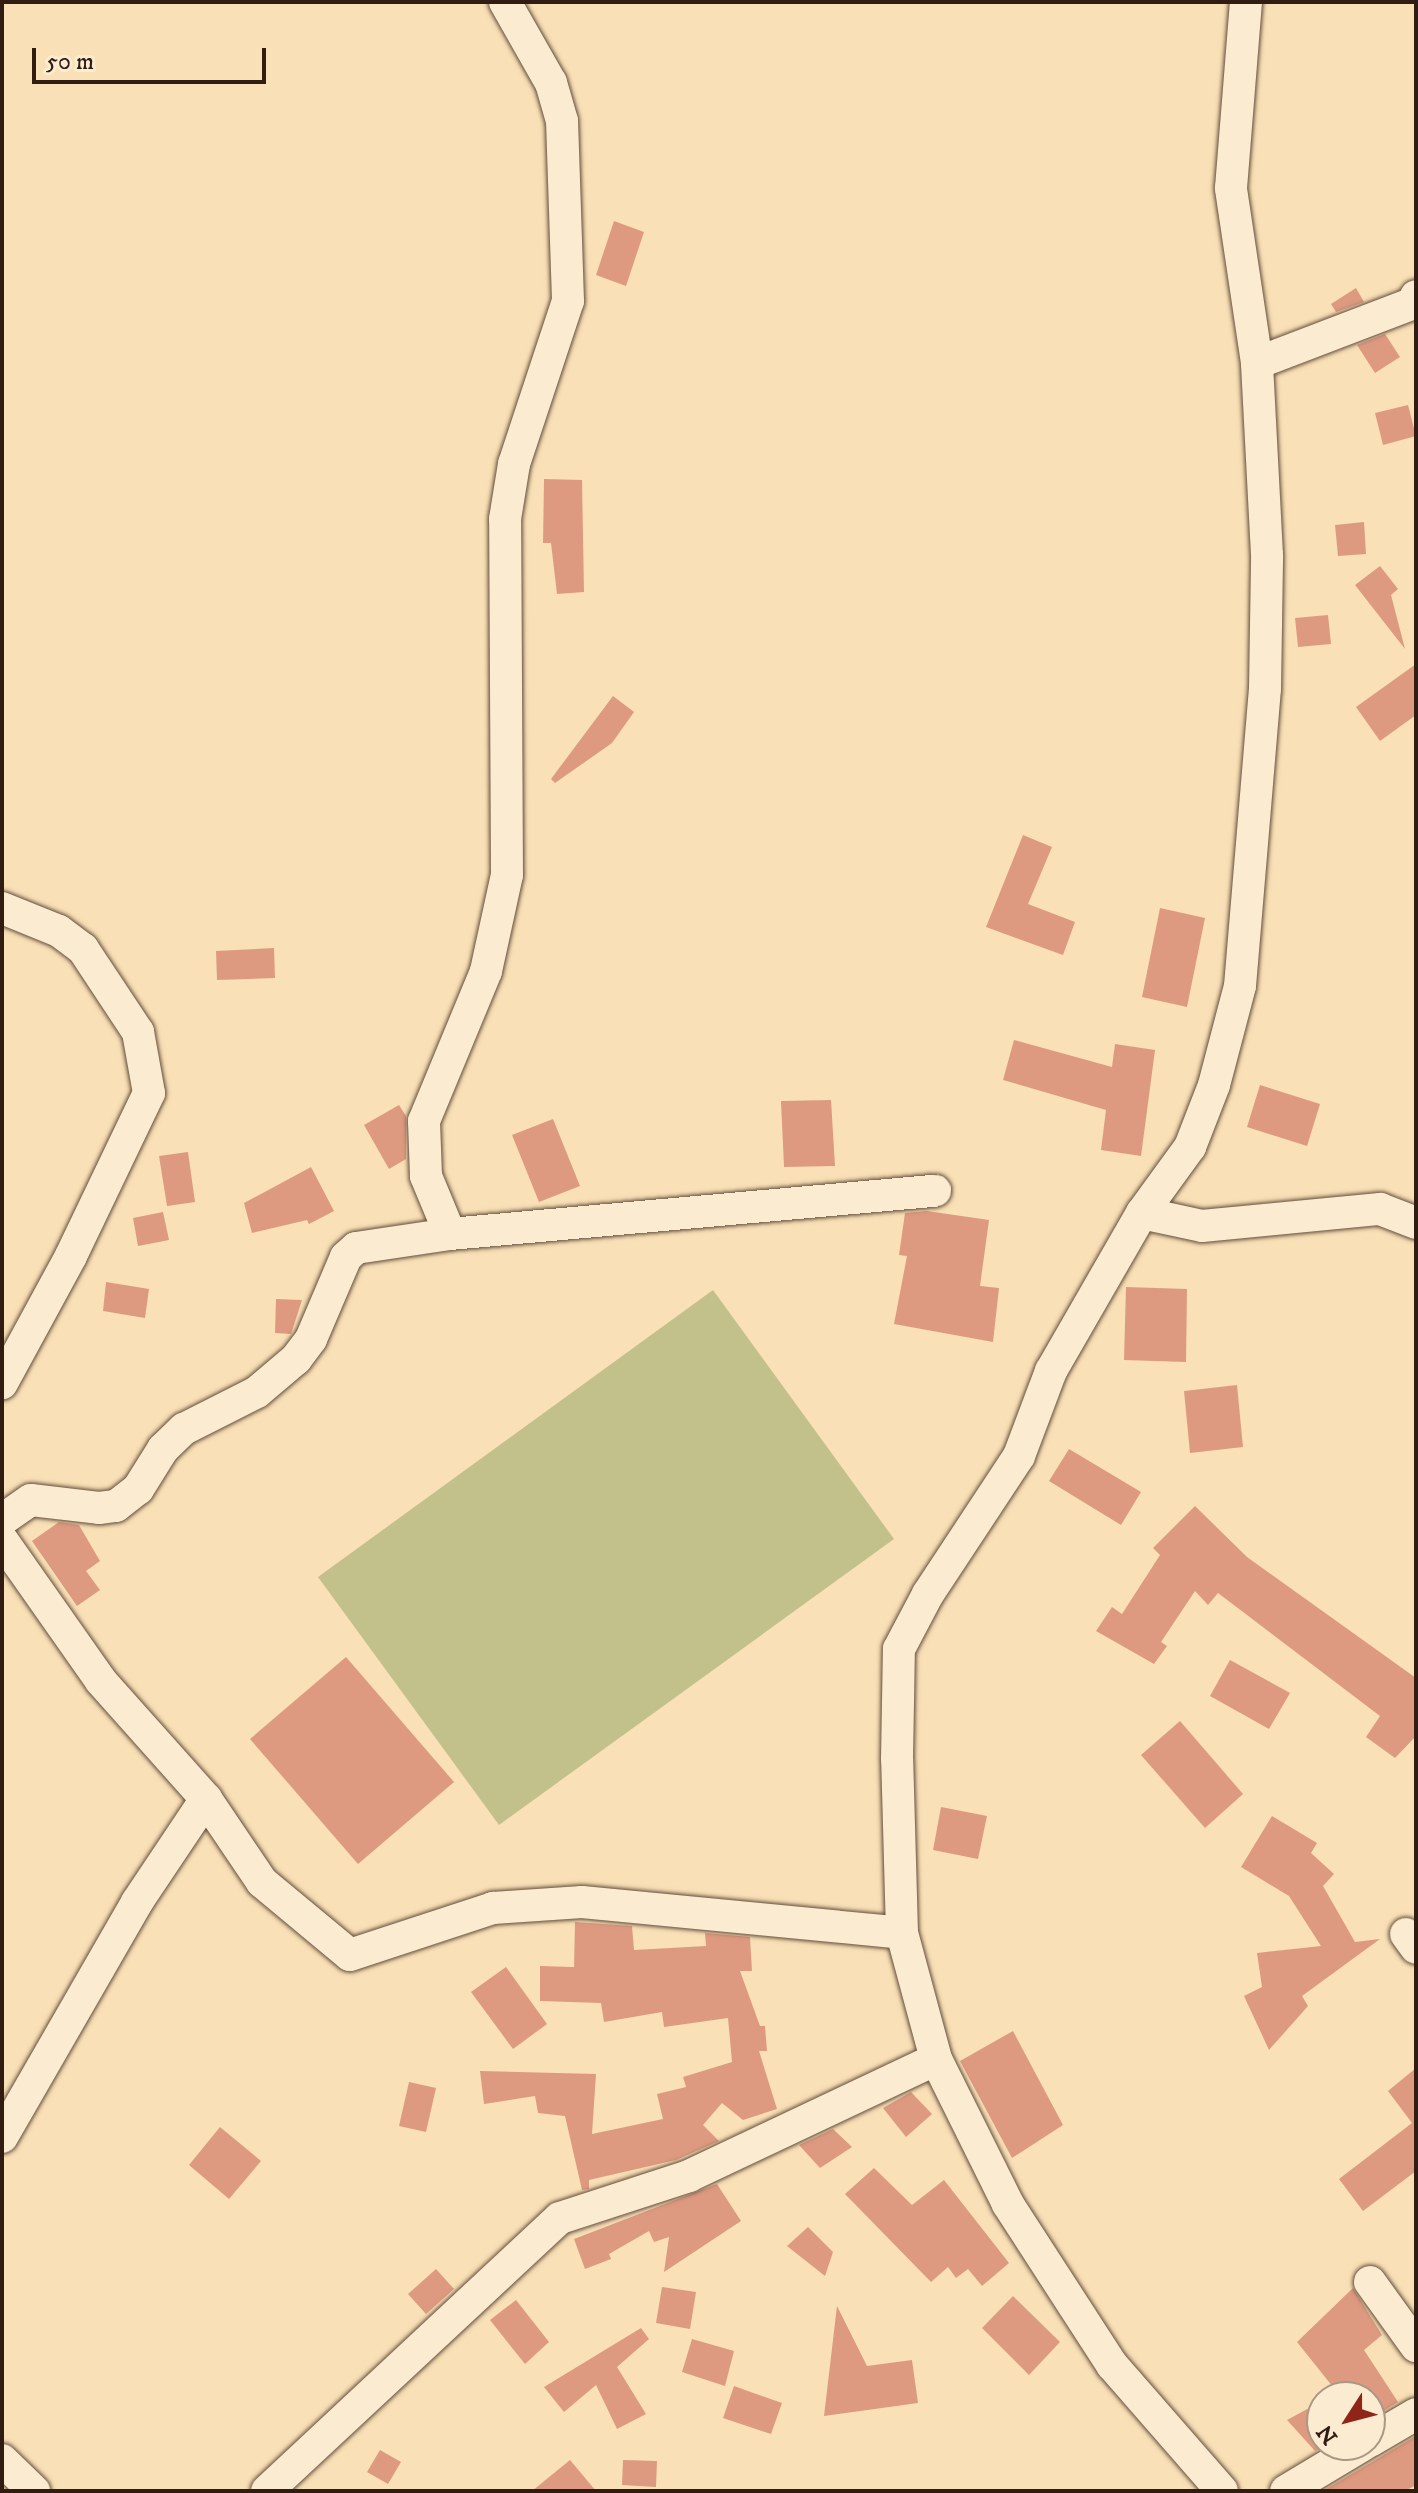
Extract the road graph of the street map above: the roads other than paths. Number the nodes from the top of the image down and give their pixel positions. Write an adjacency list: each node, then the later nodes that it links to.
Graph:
1 (505, 2): 9 (street)
2 (1246, 2): 4 (street)
3 (1416, 296): 4 (street)
4 (1257, 363): 7 (street)
5 (2, 908): 10 (street)
6 (935, 1191): 9 (street)
7 (1142, 1213): 8 (street); 14 (street)
8 (1416, 1223)
9 (450, 1234): 11 (street)
10 (2, 1383)
11 (2, 1520)
12 (2, 1540): 13 (street)
13 (206, 1799): 14 (street); 16 (street)
14 (902, 1933): 15 (street)
15 (936, 2059): 24 (street); 25 (street)
16 (2, 2137)
17 (1370, 2282): 18 (street)
18 (1416, 2346)
19 (1416, 2414): 20 (street)
20 (1386, 2432)
21 (2, 2460): 23 (street)
22 (1336, 2461): 26 (street)
23 (34, 2491)
24 (267, 2491)
25 (1222, 2491)
26 (1286, 2491)

